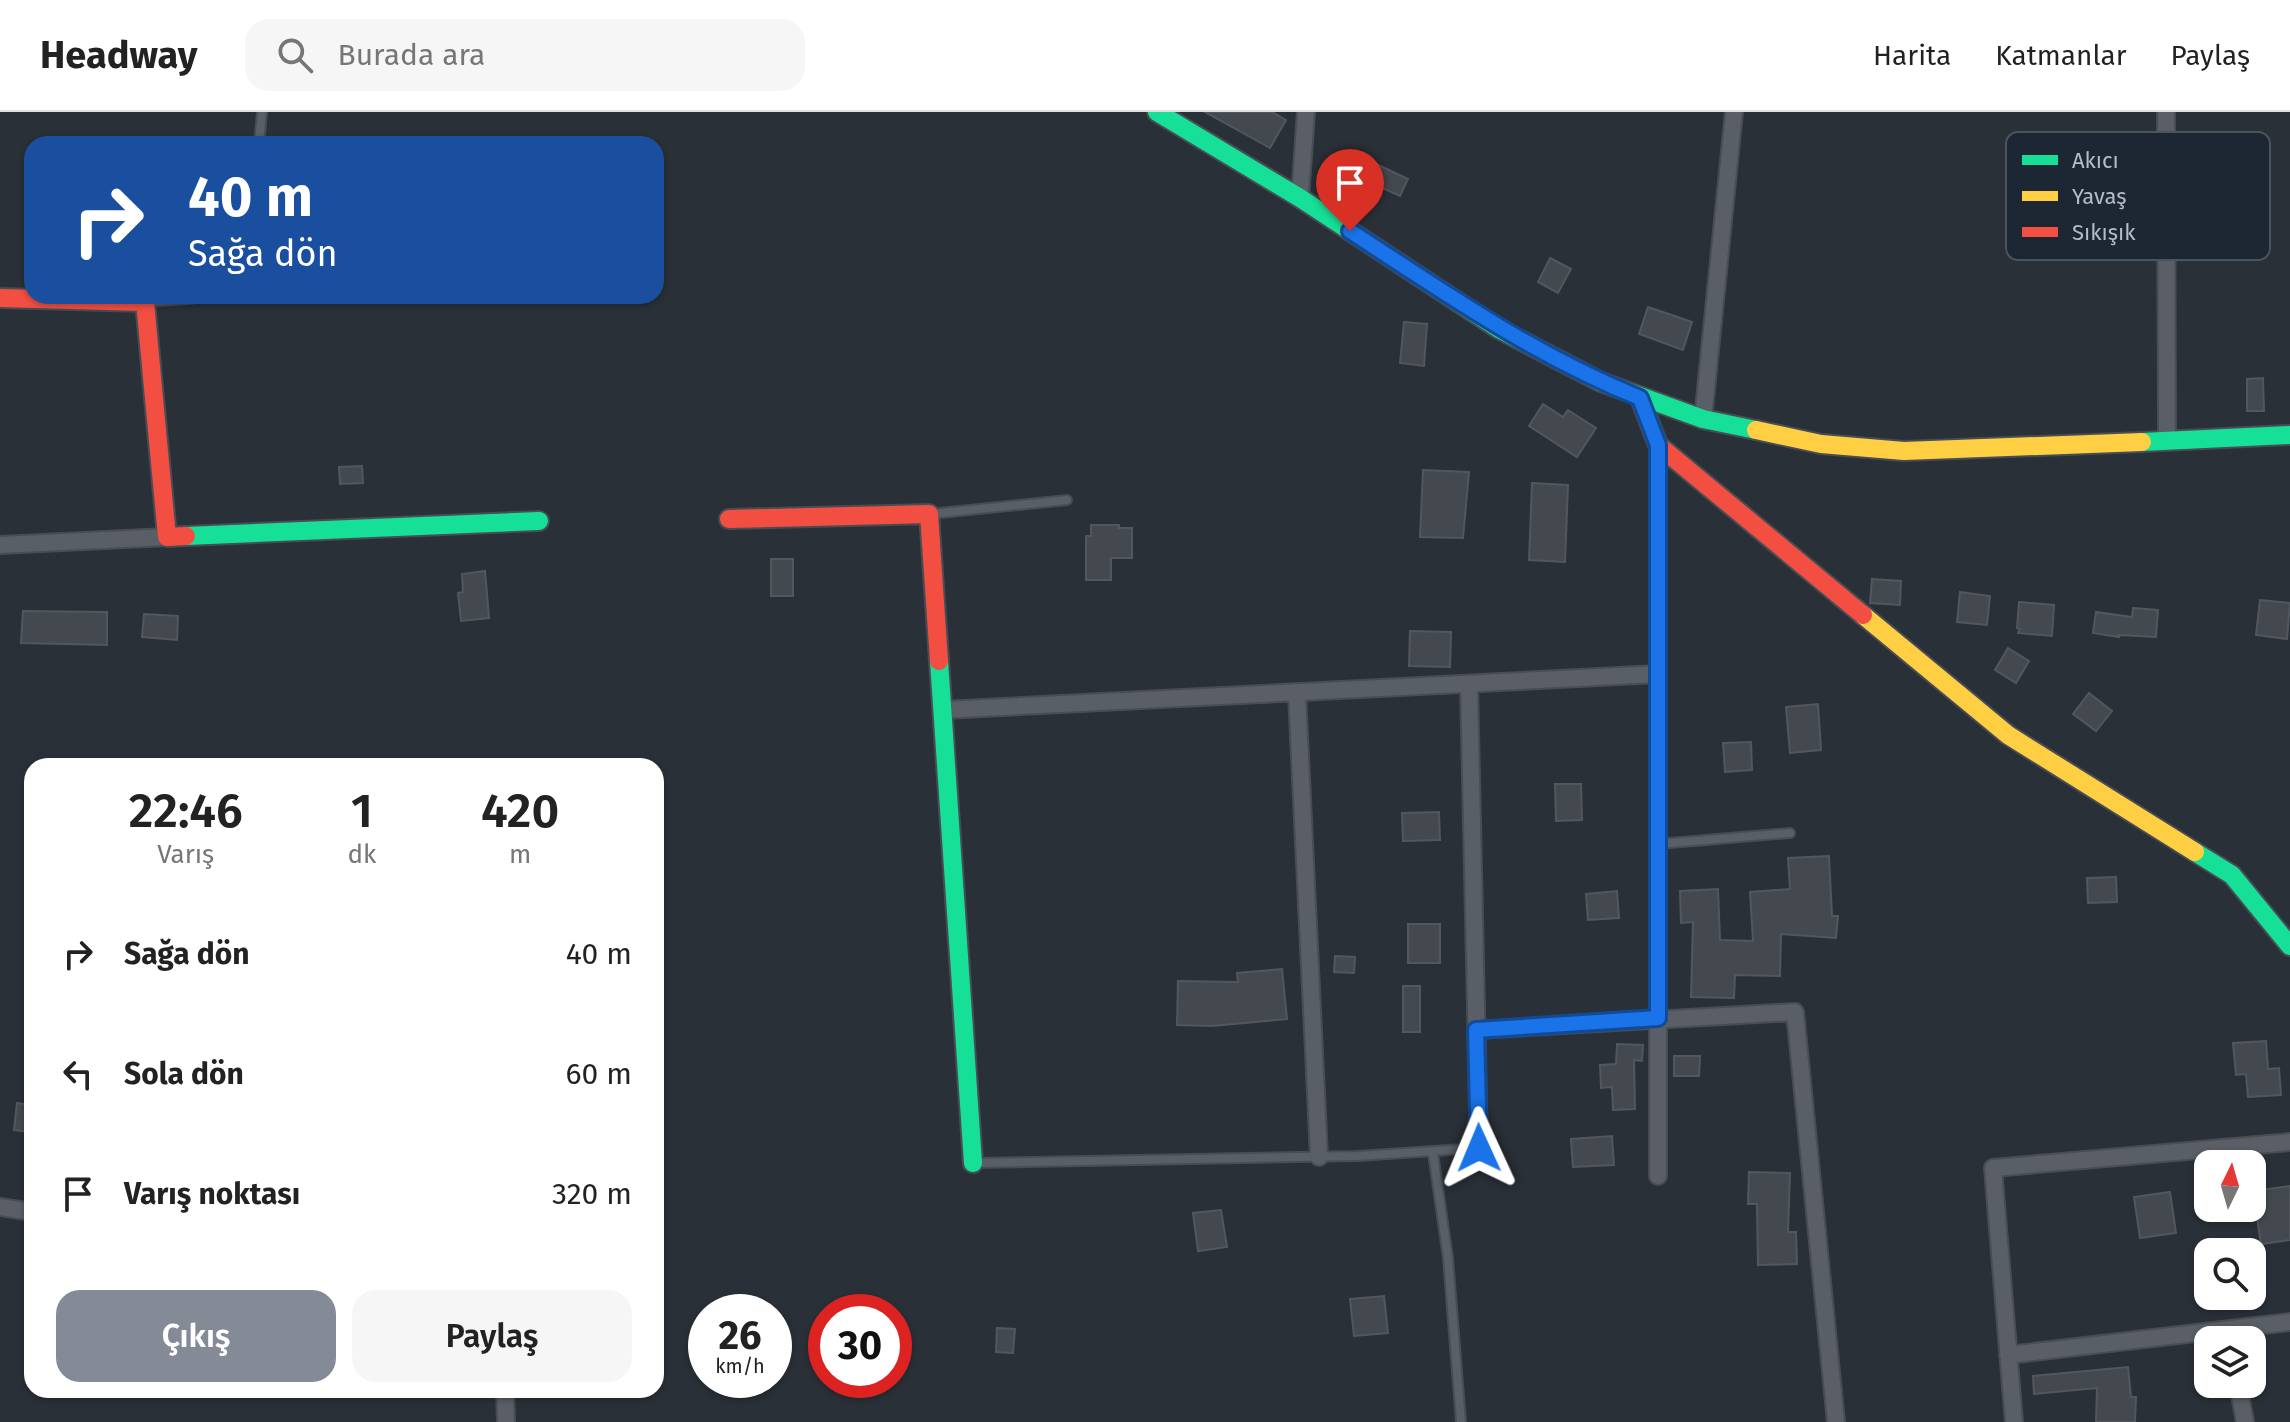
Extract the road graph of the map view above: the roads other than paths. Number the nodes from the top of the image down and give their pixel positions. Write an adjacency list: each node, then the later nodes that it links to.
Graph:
1 (262, 112): 7 (lane)
2 (1157, 112): 8 (street)
3 (1306, 112): 8 (street)
4 (1734, 112): 14 (street)
5 (2166, 112): 6 (street)
6 (2166, 132)
7 (260, 136)
8 (1300, 198): 13 (street)
9 (2166, 260): 16 (street)
10 (0, 298): 11 (street)
11 (24, 299)
12 (145, 304): 22 (street)
13 (1640, 398): 14 (street); 17 (street)
14 (1703, 419): 16 (street)
15 (2290, 435): 16 (street)
16 (2167, 441)
17 (1658, 445): 24 (street); 30 (street)
18 (1067, 500): 19 (lane)
19 (929, 514): 20 (street); 27 (street)
20 (729, 519)
21 (539, 521): 22 (street)
22 (167, 537): 23 (street)
23 (0, 545)
24 (1658, 674): 25 (street); 29 (street)
25 (1469, 684): 26 (street); 32 (street)
26 (1297, 694): 27 (street); 36 (street)
27 (943, 710): 37 (street)
28 (1790, 833): 29 (lane)
29 (1658, 844): 31 (street)
30 (2290, 946)
31 (1658, 1018): 32 (street); 38 (street); 49 (street)
32 (1476, 1030): 34 (street)
33 (2290, 1142): 44 (street)
34 (1479, 1148): 35 (lane)
35 (1433, 1153): 36 (lane); 48 (lane)
36 (1319, 1157): 37 (lane)
37 (973, 1163)
38 (1658, 1176)
39 (0, 1207): 40 (street)
40 (24, 1211)
41 (2290, 1322): 42 (street)
42 (2266, 1327)
43 (2194, 1338): 44 (street)
44 (2008, 1355): 50 (street)
45 (505, 1398): 47 (street)
46 (2241, 1398): 51 (street)
47 (506, 1422)
48 (1461, 1422)
49 (1836, 1422)
50 (2014, 1422)
51 (2245, 1422)

